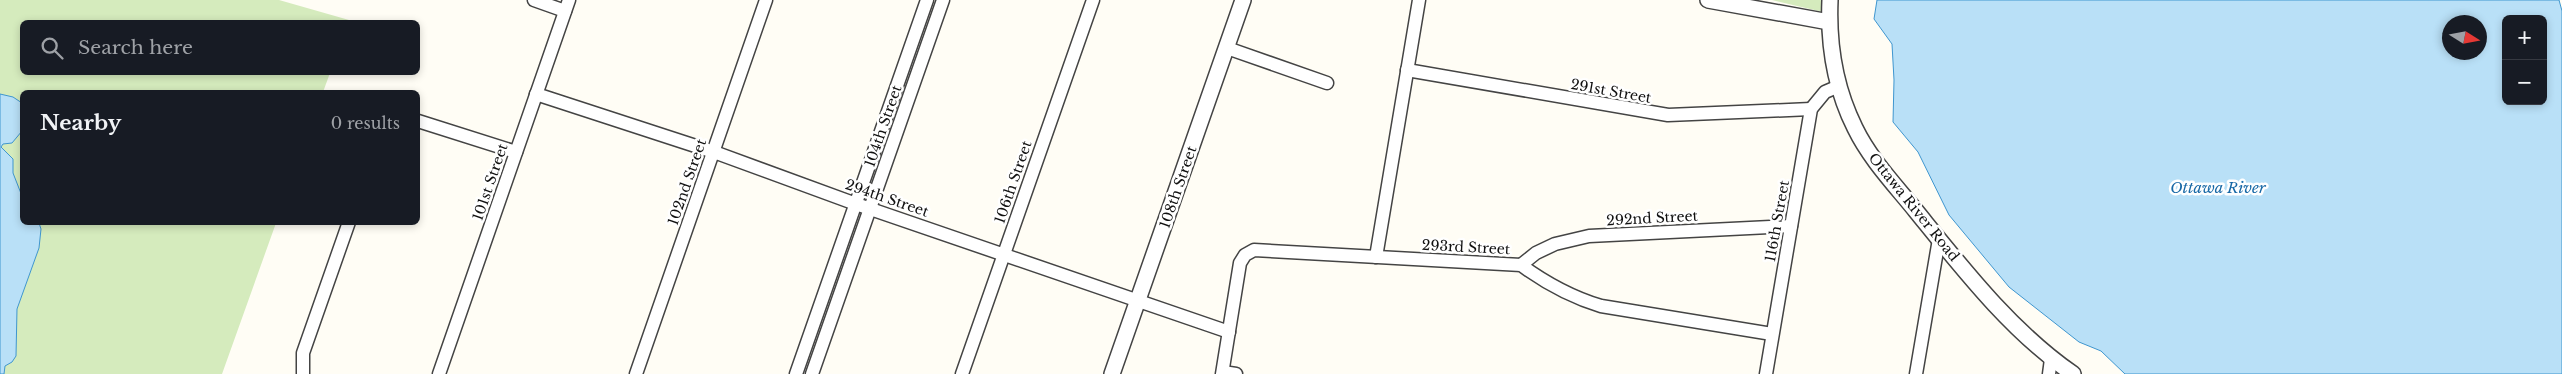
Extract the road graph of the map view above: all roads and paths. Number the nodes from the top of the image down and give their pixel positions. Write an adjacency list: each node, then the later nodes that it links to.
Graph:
1 (534, 0): 10 (street)
2 (766, 0): 22 (street, 102nd Street)
3 (927, 0): 12 (street, 104th Street)
4 (943, 0): 13 (street, 104th Street)
5 (1093, 0): 28 (street, 106th Street)
6 (1244, 0): 14 (street, 108th Street)
7 (1419, 0): 15 (street)
8 (1708, 0): 11 (street)
9 (1830, 0): 11 (street, Ottawa River Road)
10 (567, 5): 18 (street, 101st Street)
11 (1828, 22): 17 (street, Ottawa River Road)
12 (914, 36): 13 (street); 23 (street, 104th Street)
13 (929, 41): 24 (street, 104th Street)
14 (1226, 48): 16 (street); 31 (street, 108th Street)
15 (1408, 70): 19 (street, 291st Street); 29 (street)
16 (1327, 83)
17 (1839, 86): 19 (street); 27 (street, Ottawa River Road)
18 (536, 94): 21 (street, 101st Street); 22 (street, 294th Street)
19 (1811, 109): 26 (street, 116th Street)
20 (420, 122): 21 (street)
21 (516, 152): 39 (street, 101st Street)
22 (714, 152): 23 (street, 294th Street); 40 (street, 102nd Street)
23 (856, 204): 24 (street, 294th Street); 32 (street, 104th Street)
24 (870, 208): 28 (street, 294th Street); 34 (street, 104th Street)
25 (348, 225): 38 (street)
26 (1791, 226): 30 (street, 292nd Street); 35 (street, 116th Street)
27 (1939, 239): 36 (street, Ottawa River Road); 46 (street)
28 (1004, 254): 31 (street, 294th Street); 43 (street, 106th Street)
29 (1376, 256): 30 (street, 293rd Street); 33 (street, 293rd Street)
30 (1521, 265): 35 (street, 293rd Street)
31 (1138, 301): 33 (street, 294th Street); 44 (street, 108th Street)
32 (812, 328): 34 (street); 41 (street, 104th Street)
33 (1229, 332): 37 (street)
34 (827, 333): 42 (street, 104th Street)
35 (1772, 334): 45 (street, 116th Street)
36 (2050, 367): 47 (street, Ottawa River Road)
37 (1227, 373)
38 (303, 374)
39 (439, 374)
40 (636, 374)
41 (796, 374)
42 (812, 374)
43 (962, 374)
44 (1112, 374)
45 (1766, 374)
46 (1916, 374)
47 (2073, 374)

